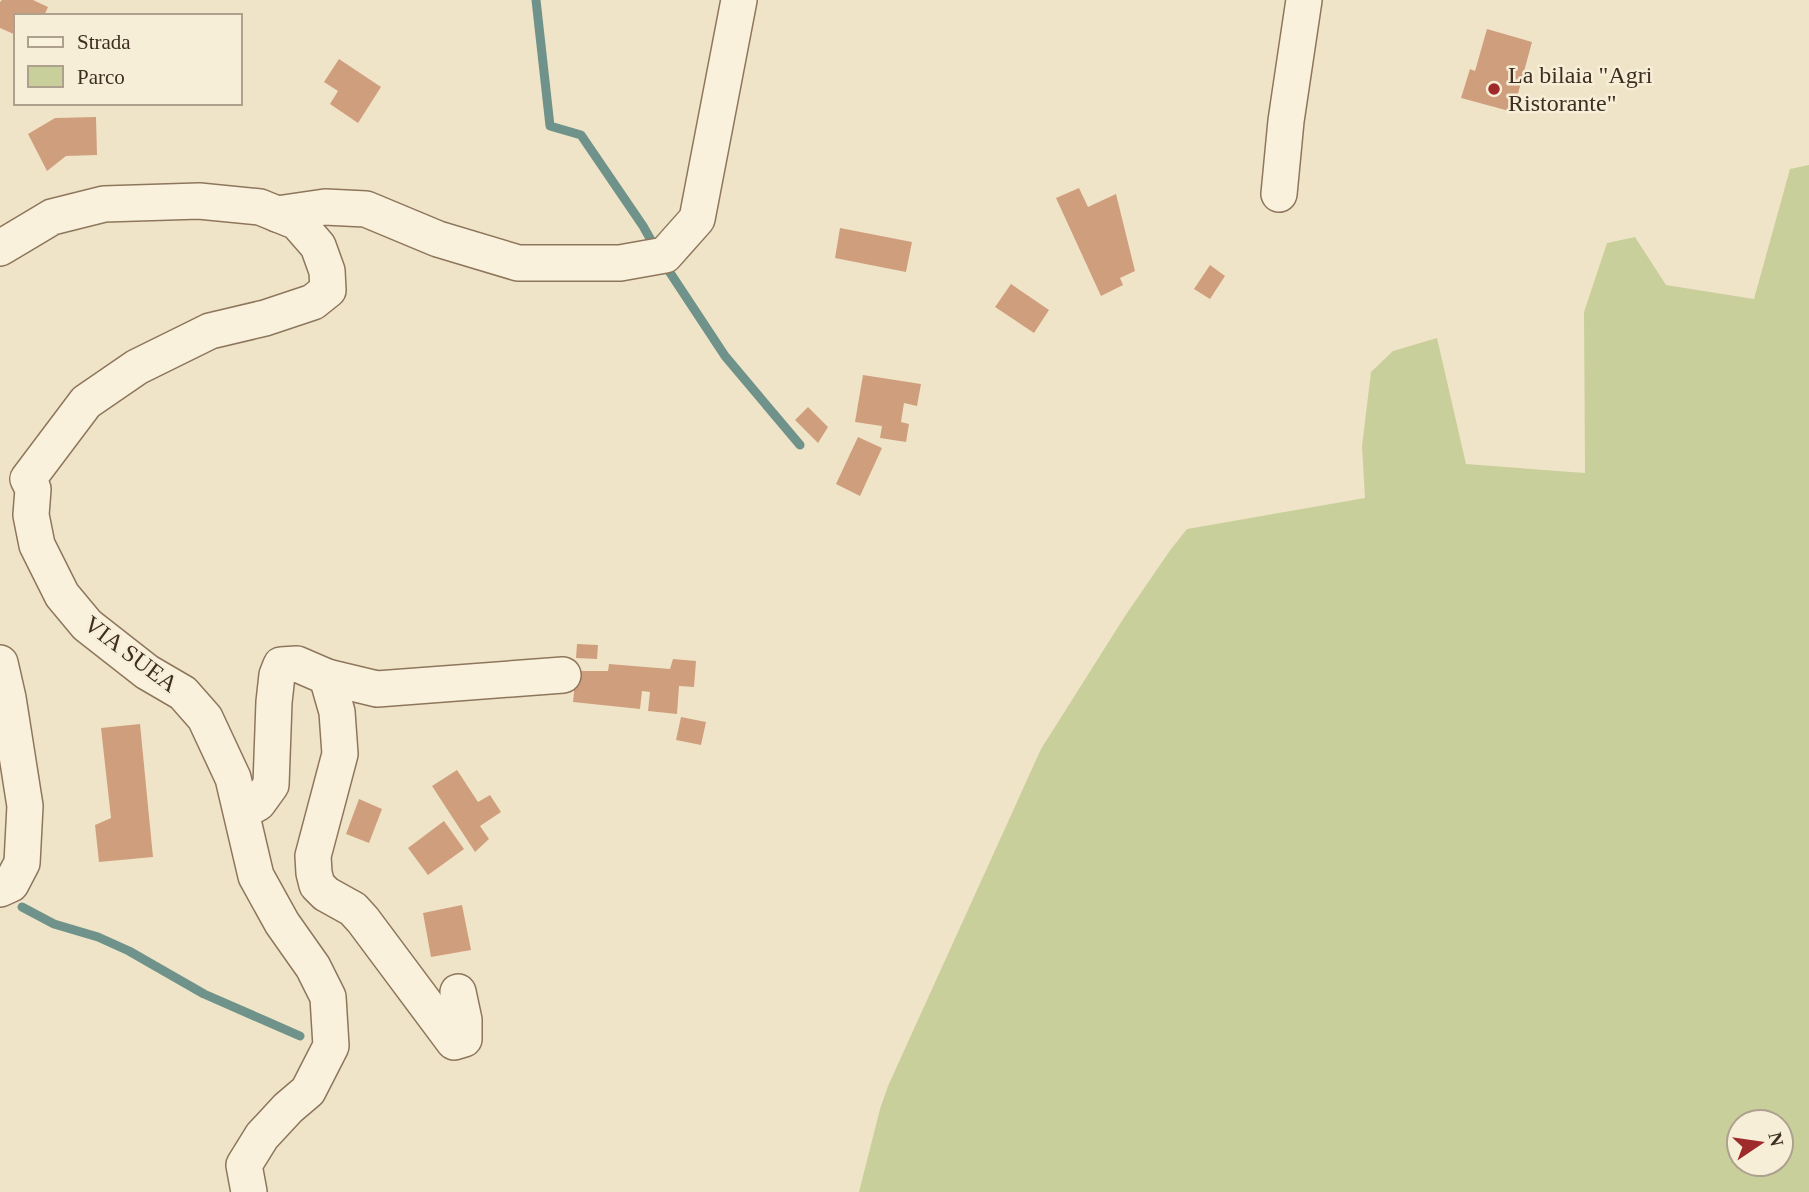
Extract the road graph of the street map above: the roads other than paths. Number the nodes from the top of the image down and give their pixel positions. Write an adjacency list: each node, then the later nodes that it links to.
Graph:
1 (739, 0): 4 (street)
2 (1304, 0): 3 (street)
3 (1279, 194)
4 (277, 214): 5 (street, VIA SUEA); 6 (street, VIA SUEA)
5 (0, 248)
6 (14, 478): 10 (street, VIA SUEA)
7 (0, 663): 11 (street)
8 (563, 674): 9 (street)
9 (327, 677): 10 (street); 12 (street)
10 (242, 813): 13 (street, VIA SUEA)
11 (0, 889)
12 (458, 992)
13 (249, 1192)

